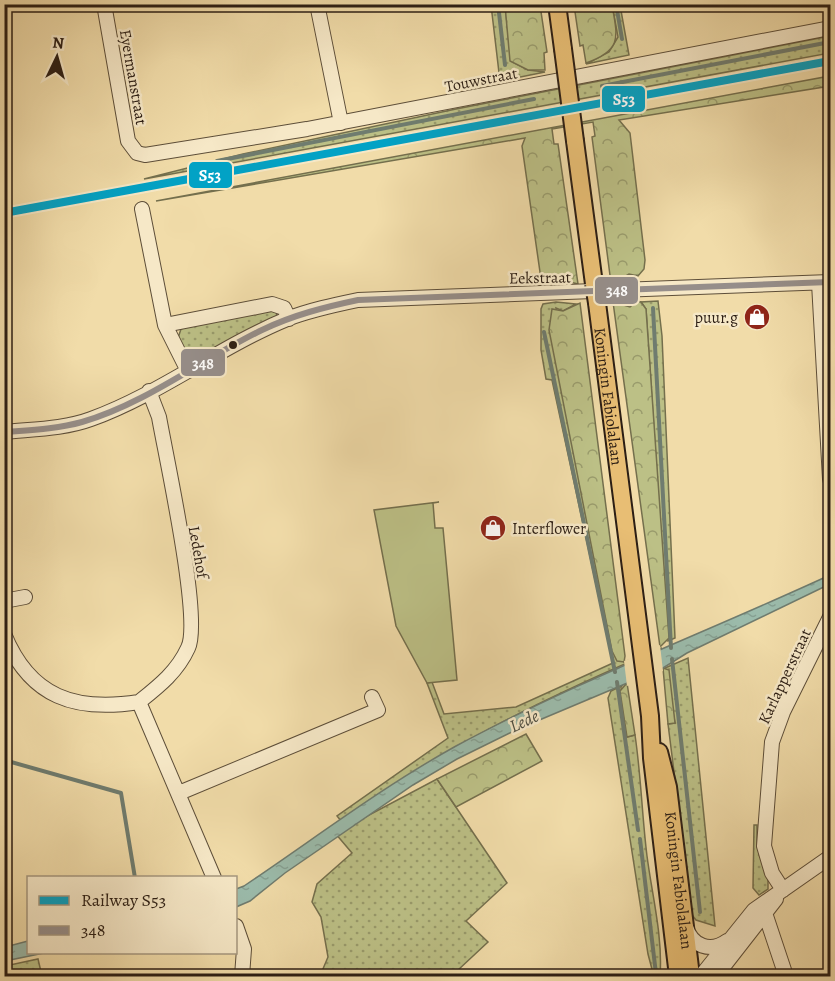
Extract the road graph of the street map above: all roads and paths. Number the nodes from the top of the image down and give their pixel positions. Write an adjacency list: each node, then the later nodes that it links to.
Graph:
1 (104, 4): 6 (street, Eyermanstraat)
2 (317, 4): 5 (street)
3 (557, 4): 21 (main road, Koningin Fabiolalaan, bridge)
4 (831, 28): 5 (street, Touwstraat)
5 (341, 123): 6 (street, Touwstraat)
6 (137, 153)
7 (142, 209): 10 (street)
8 (825, 282): 9 (street, Eekstraat); 14 (street)
9 (289, 319): 10 (street); 11 (street, Eekstraat)
10 (165, 325): 11 (street)
11 (188, 371): 12 (street, Eekstraat)
12 (149, 392): 13 (street, Eekstraat); 19 (street, Ledehof)
13 (4, 432)
14 (831, 479)
15 (25, 597): 16 (street)
16 (4, 602)
17 (831, 617): 25 (street, Karlapperstraat)
18 (4, 634): 19 (street)
19 (139, 702): 22 (street)
20 (377, 709): 22 (street)
21 (650, 716): 27 (main road, Koningin Fabiolalaan); 31 (main road, Koningin Fabiolalaan)
22 (179, 793): 24 (street)
23 (831, 857): 25 (street)
24 (213, 876)
25 (783, 890): 26 (street)
26 (763, 908): 29 (street); 34 (street); 35 (street)
27 (684, 921): 29 (street); 32 (main road, Koningin Fabiolalaan)
28 (237, 929): 30 (street)
29 (729, 940): 33 (street)
30 (242, 976)
31 (678, 976)
32 (691, 976)
33 (701, 976)
34 (716, 976)
35 (786, 976)

